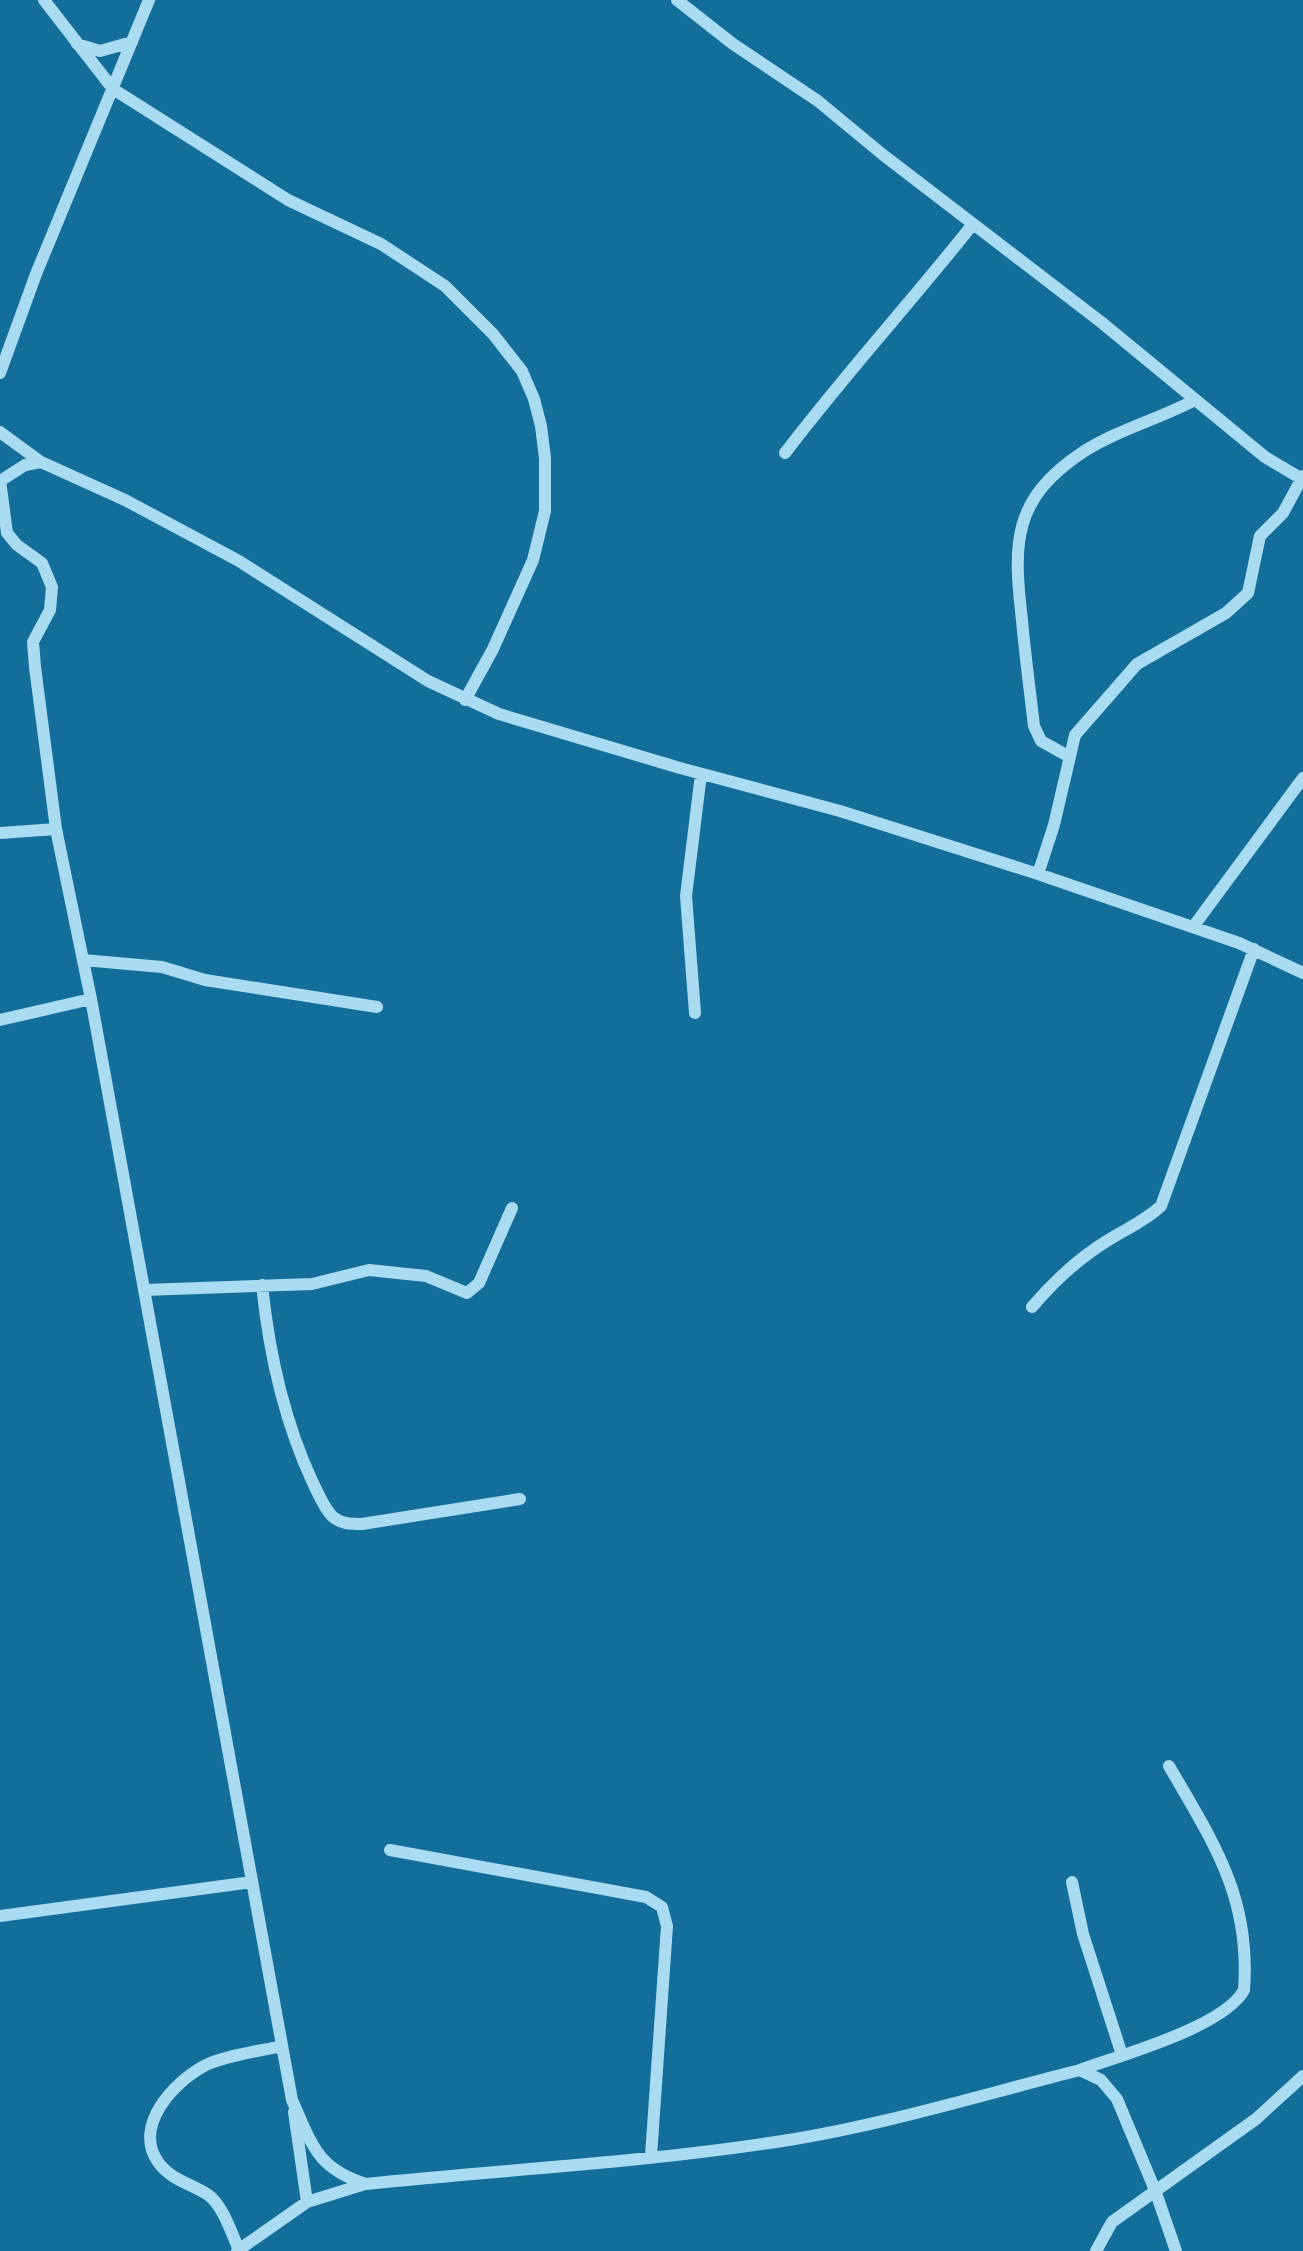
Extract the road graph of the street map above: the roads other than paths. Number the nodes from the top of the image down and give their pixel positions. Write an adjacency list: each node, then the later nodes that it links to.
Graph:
1 (44, 0): 5 (street)
2 (149, 0): 4 (street)
3 (677, 0): 7 (street)
4 (132, 42): 5 (street); 6 (street)
5 (77, 44): 6 (street)
6 (113, 89): 8 (street); 16 (street)
7 (973, 224): 10 (street); 12 (street)
8 (1, 359): 9 (street)
9 (0, 373)
10 (1195, 400): 14 (street); 17 (street)
11 (0, 432): 13 (street)
12 (785, 453)
13 (41, 462): 15 (street); 16 (street)
14 (1302, 478): 17 (street)
15 (0, 481): 20 (street)
16 (465, 700): 18 (street)
17 (1068, 756): 22 (street)
18 (701, 774): 22 (street); 29 (street)
19 (1303, 778): 23 (street)
20 (56, 830): 21 (street); 25 (street)
21 (0, 833)
22 (1038, 874): 23 (street)
23 (1193, 927): 24 (street)
24 (1254, 949): 26 (street); 34 (street)
25 (83, 960): 27 (street); 28 (street)
26 (1303, 973)
27 (92, 999): 30 (street); 33 (street)
28 (377, 1007)
29 (695, 1013)
30 (0, 1020)
31 (512, 1208): 32 (street)
32 (262, 1285): 33 (street); 35 (street)
33 (144, 1290): 38 (street)
34 (1032, 1307)
35 (520, 1499)
36 (1169, 1766): 42 (street)
37 (390, 1850): 46 (street)
38 (252, 1882): 40 (street); 41 (street)
39 (1072, 1882): 42 (street)
40 (0, 1916)
41 (282, 2046): 45 (street); 50 (street)
42 (1122, 2055): 43 (street)
43 (1080, 2070): 46 (street); 48 (street)
44 (1303, 2076): 48 (street)
45 (292, 2099): 47 (street); 49 (street)
46 (651, 2156): 47 (street)
47 (366, 2184): 49 (street)
48 (1155, 2190): 51 (street); 52 (street)
49 (307, 2202): 50 (street)
50 (238, 2250)
51 (1096, 2251)
52 (1176, 2251)

